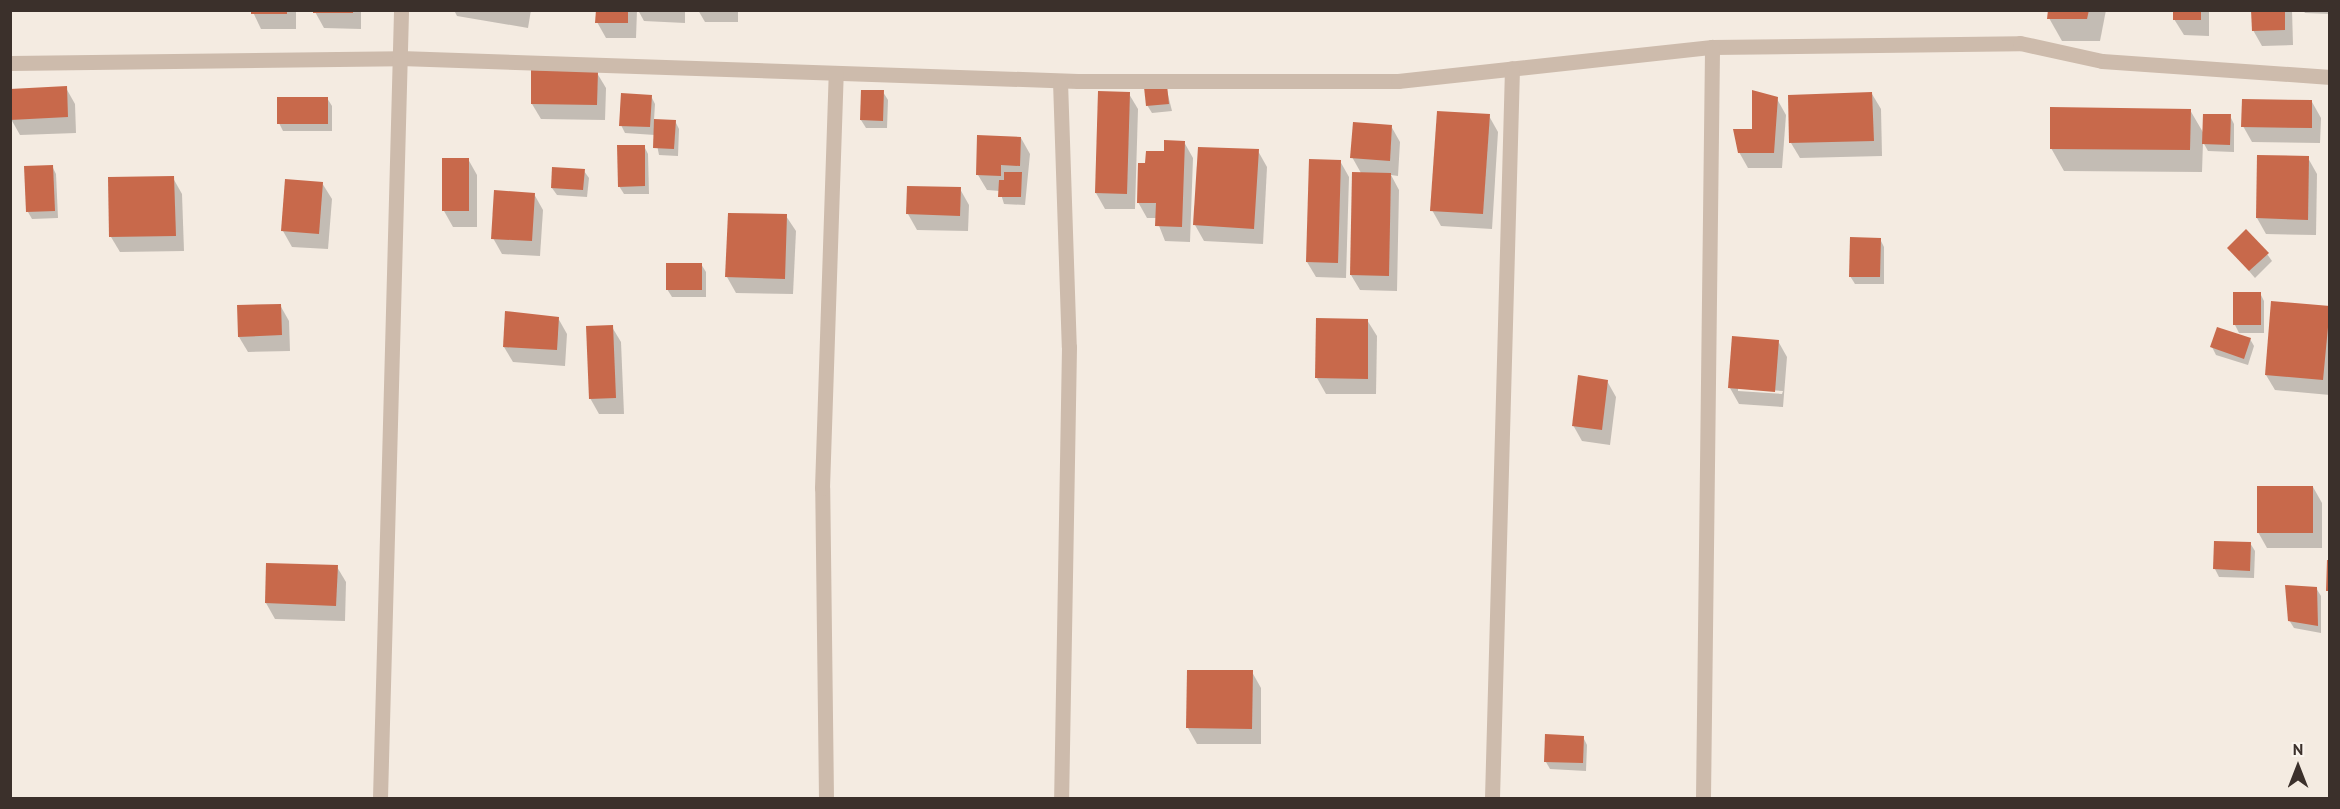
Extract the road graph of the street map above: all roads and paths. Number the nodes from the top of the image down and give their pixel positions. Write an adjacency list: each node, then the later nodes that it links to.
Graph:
1 (401, 10): 3 (street)
2 (1712, 47): 5 (street); 7 (street); 13 (street)
3 (400, 58): 4 (street); 6 (street); 9 (street)
4 (10, 63)
5 (1512, 68): 8 (street); 12 (street)
6 (836, 73): 8 (street); 10 (street)
7 (2330, 77)
8 (1060, 81): 11 (street)
9 (380, 798)
10 (826, 798)
11 (1061, 798)
12 (1492, 798)
13 (1703, 798)

